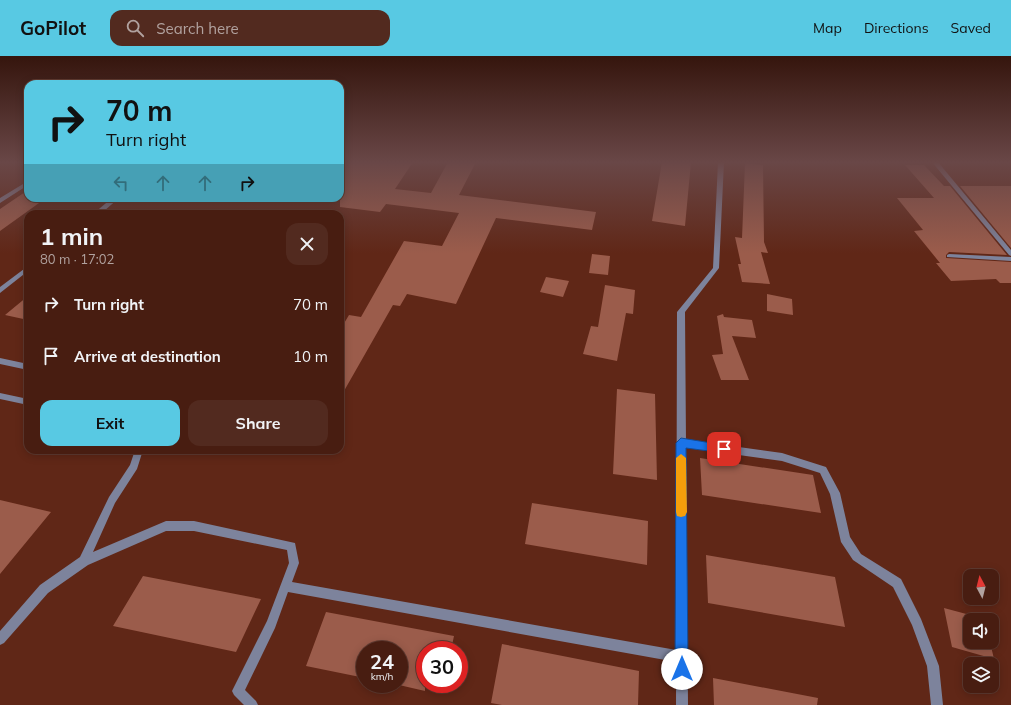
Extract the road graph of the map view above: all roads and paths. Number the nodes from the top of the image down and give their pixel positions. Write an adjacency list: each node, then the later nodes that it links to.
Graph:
1 (14, 192): 4 (street)
2 (720, 192): 16 (street)
3 (960, 192): 7 (street)
4 (0, 201)
5 (111, 202): 6 (street)
6 (102, 210)
7 (1011, 254)
8 (949, 256): 9 (street)
9 (1011, 259)
10 (24, 271): 11 (street)
11 (0, 291)
12 (0, 362): 13 (street)
13 (24, 365)
14 (0, 396): 15 (street)
15 (24, 401)
16 (681, 443): 21 (street); 24 (street)
17 (138, 454): 18 (street)
18 (84, 561): 19 (street); 20 (street)
19 (285, 586): 21 (street); 22 (street)
20 (0, 639)
21 (682, 657): 23 (street)
22 (252, 705)
23 (682, 705)
24 (937, 705)

